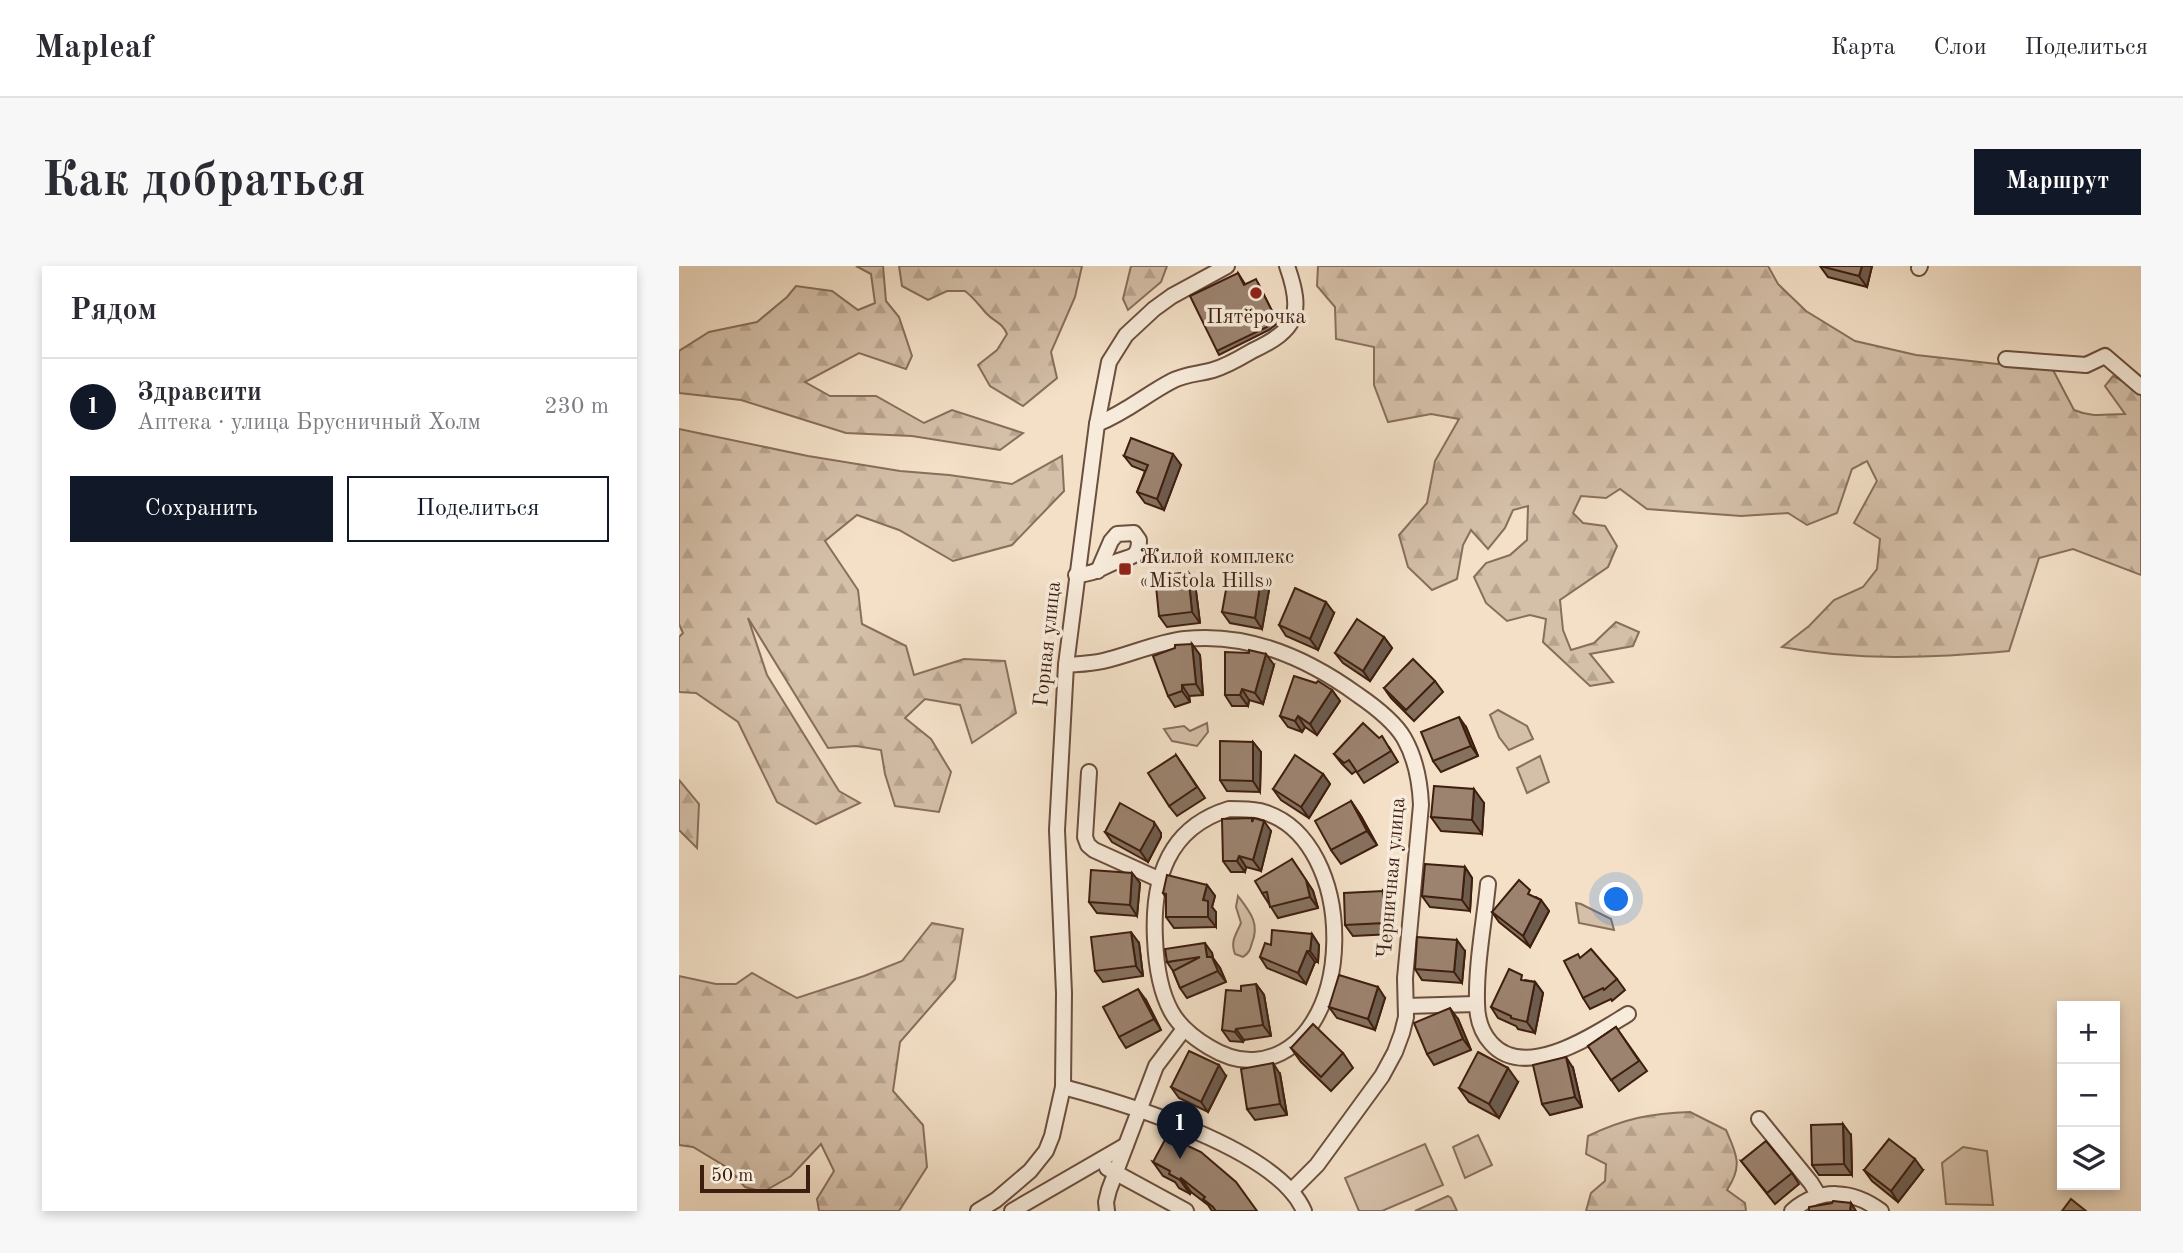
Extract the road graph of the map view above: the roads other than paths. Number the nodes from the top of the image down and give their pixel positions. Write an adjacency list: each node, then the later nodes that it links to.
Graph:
1 (1227, 266): 5 (street, Горная улица)
2 (1287, 266): 5 (street)
3 (2006, 359): 4 (street)
4 (2141, 387)
5 (1097, 424): 7 (street, Горная улица)
6 (1098, 572): 7 (street)
7 (1076, 575): 8 (street, Горная улица)
8 (1066, 665): 13 (street, Черничная улица); 16 (street, Горная улица)
9 (1089, 772): 10 (street)
10 (1159, 878): 15 (street); 15 (street)
11 (1488, 884): 12 (street)
12 (1476, 1004): 13 (street); 14 (street)
13 (1406, 1006): 22 (street, Черничная улица)
14 (1628, 1014)
15 (1184, 1029): 17 (street)
16 (1063, 1087): 17 (street); 24 (street, Горная улица)
17 (1140, 1109): 19 (street); 22 (street)
18 (1759, 1119): 23 (street)
19 (1126, 1145): 20 (street); 21 (street)
20 (1097, 1162): 21 (street); 25 (street)
21 (1116, 1172): 26 (street); 27 (street)
22 (1291, 1191): 28 (street)
23 (1819, 1196): 29 (street); 30 (street)
24 (978, 1211)
25 (1012, 1211)
26 (1107, 1211)
27 (1186, 1211)
28 (1304, 1211)
29 (1792, 1211)
30 (1881, 1211)

